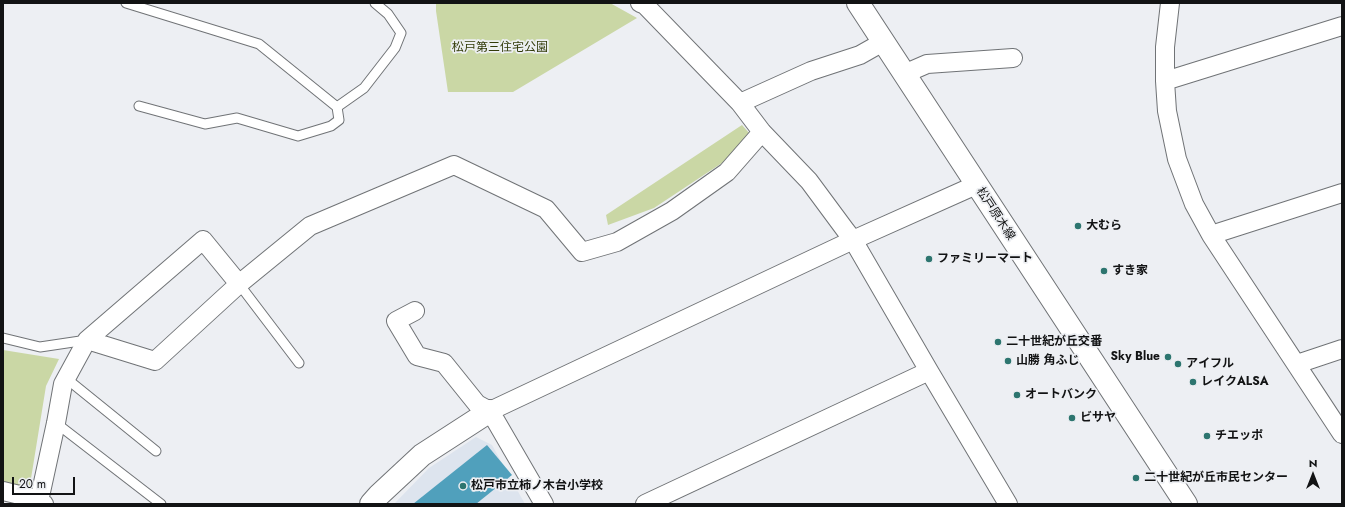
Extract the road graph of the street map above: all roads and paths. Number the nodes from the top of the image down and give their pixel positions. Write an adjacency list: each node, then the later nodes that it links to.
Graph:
1 (126, 3): 13 (lane)
2 (375, 3): 13 (lane)
3 (640, 3): 11 (street)
4 (858, 3): 7 (main road, 松戸原木線)
5 (1170, 3): 10 (street)
6 (1342, 26): 10 (street)
7 (883, 42): 9 (main road, 松戸原木線); 11 (street)
8 (1013, 58): 9 (street)
9 (904, 74): 15 (main road, 松戸原木線)
10 (1165, 81): 17 (street)
11 (740, 103): 14 (street)
12 (139, 106): 13 (lane)
13 (337, 107)
14 (762, 132): 18 (street); 19 (street)
15 (976, 185): 18 (street); 39 (main road, 松戸原木線)
16 (1342, 193): 17 (street)
17 (1211, 235): 25 (street)
18 (853, 240): 26 (street); 28 (street)
19 (239, 284): 22 (street); 22 (street); 24 (lane)
20 (416, 311): 28 (street)
21 (3, 338): 22 (lane)
22 (87, 340): 27 (street)
23 (1342, 349): 25 (street)
24 (299, 363)
25 (1297, 364): 30 (street)
26 (929, 372): 33 (street); 38 (street)
27 (67, 379): 29 (street); 31 (lane)
28 (490, 411): 36 (main road); 37 (street)
29 (56, 423): 34 (street); 35 (lane)
30 (1342, 434)
31 (156, 450)
32 (3, 491): 34 (street)
33 (1003, 502)
34 (41, 503)
35 (161, 504)
36 (371, 504)
37 (544, 504)
38 (645, 504)
39 (1186, 504)

